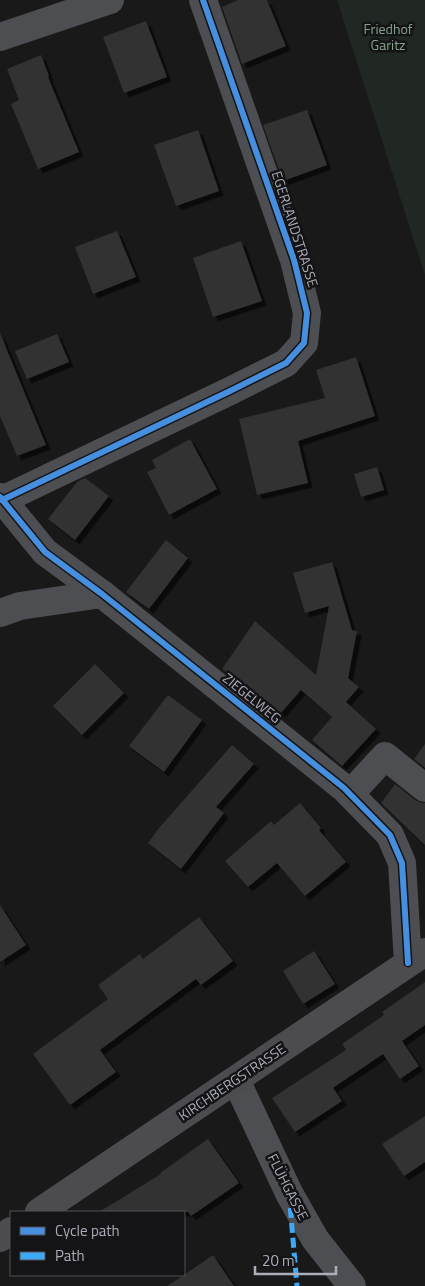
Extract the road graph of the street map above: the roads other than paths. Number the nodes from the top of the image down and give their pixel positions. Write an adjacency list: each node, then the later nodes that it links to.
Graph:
1 (110, 0): 3 (street)
2 (203, 0): 4 (street, EGERLANDSTRASSE)
3 (0, 36)
4 (1, 498): 5 (street, ZIEGELWEG)
5 (102, 594): 6 (street); 8 (street, ZIEGELWEG)
6 (0, 614)
7 (425, 788): 8 (street)
8 (350, 794): 9 (street, ZIEGELWEG)
9 (416, 958): 10 (street, KIRCHBERGSTRASSE)
10 (236, 1080): 11 (street, KIRCHBERGSTRASSE); 12 (street, FLÜHGASSE)
11 (40, 1211)
12 (352, 1286)

